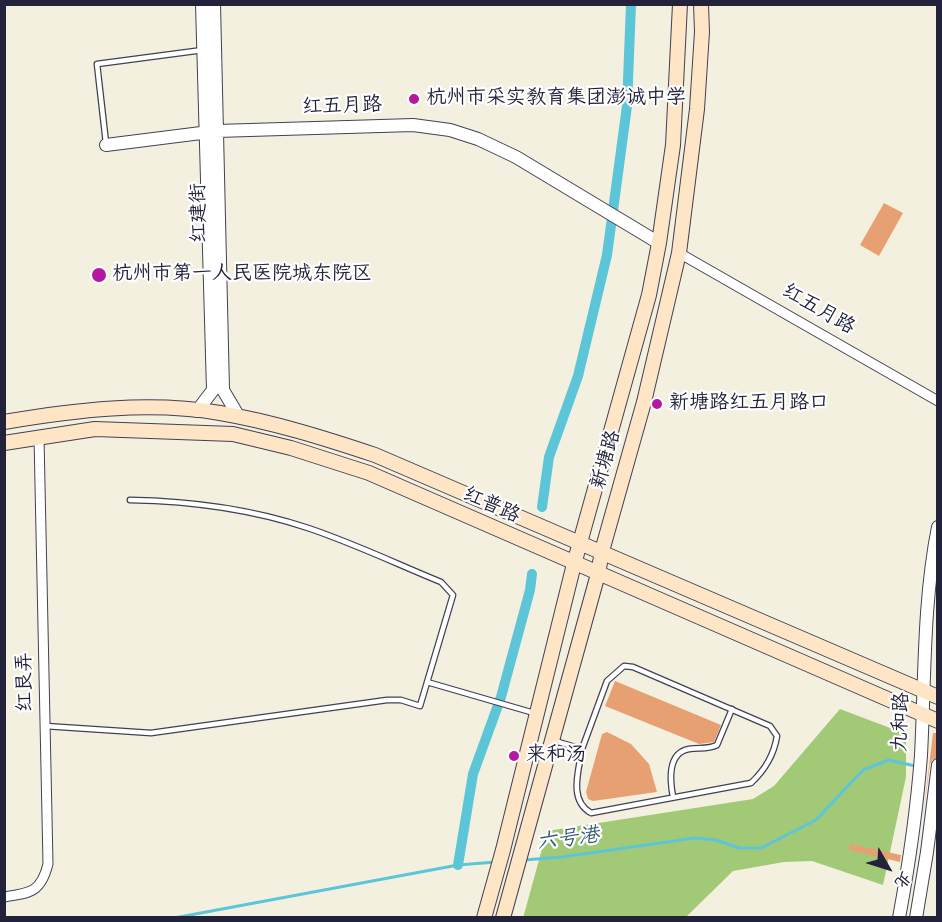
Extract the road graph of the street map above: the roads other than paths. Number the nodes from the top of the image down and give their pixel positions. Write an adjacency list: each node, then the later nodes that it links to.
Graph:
1 (202, 4): 5 (street, 红建街)
2 (214, 4): 6 (street, 红建街)
3 (680, 4): 8 (main road, 新塘路)
4 (701, 4): 9 (main road, 新塘路)
5 (203, 50): 6 (street, 红建街); 7 (lane)
6 (211, 132): 7 (street, 红五月路); 8 (street, 红五月路); 11 (street, 红建街); 12 (street, 红建街)
7 (106, 145)
8 (659, 243): 18 (main road, 新塘路)
9 (679, 253): 10 (street, 红五月路); 19 (main road, 新塘路)
10 (938, 401)
11 (197, 411): 12 (main road, 红普路); 13 (main road, 红普路)
12 (239, 417): 18 (main road, 红普路)
13 (4, 422)
14 (39, 437): 15 (main road, 红普路); 20 (main road, 红普路); 29 (street, 红艮弄)
15 (4, 443)
16 (130, 500): 22 (lane)
17 (938, 527): 23 (street, 九和路)
18 (580, 543): 19 (main road, 红普路); 20 (main road, 新塘路)
19 (602, 551): 21 (main road, 新塘路); 23 (main road, 红普路)
20 (574, 564): 21 (main road, 红普路); 26 (main road, 新塘路)
21 (598, 574): 27 (main road, 红普路); 30 (main road, 新塘路)
22 (427, 682): 26 (lane); 29 (lane)
23 (923, 691): 24 (main road, 红普路); 27 (street, 九和路)
24 (938, 697)
25 (732, 709): 31 (lane); 33 (lane); 33 (lane)
26 (537, 713): 35 (main road, 新塘路)
27 (922, 714): 28 (main road, 红普路); 37 (street, 九和路)
28 (938, 721)
29 (45, 726): 34 (street, 红艮弄)
30 (552, 741): 31 (lane); 36 (main road, 新塘路)
31 (582, 749): 33 (lane)
32 (938, 765): 38 (street, 九和路)
33 (673, 797)
34 (4, 897)
35 (484, 918)
36 (503, 918)
37 (899, 918)
38 (916, 918)

